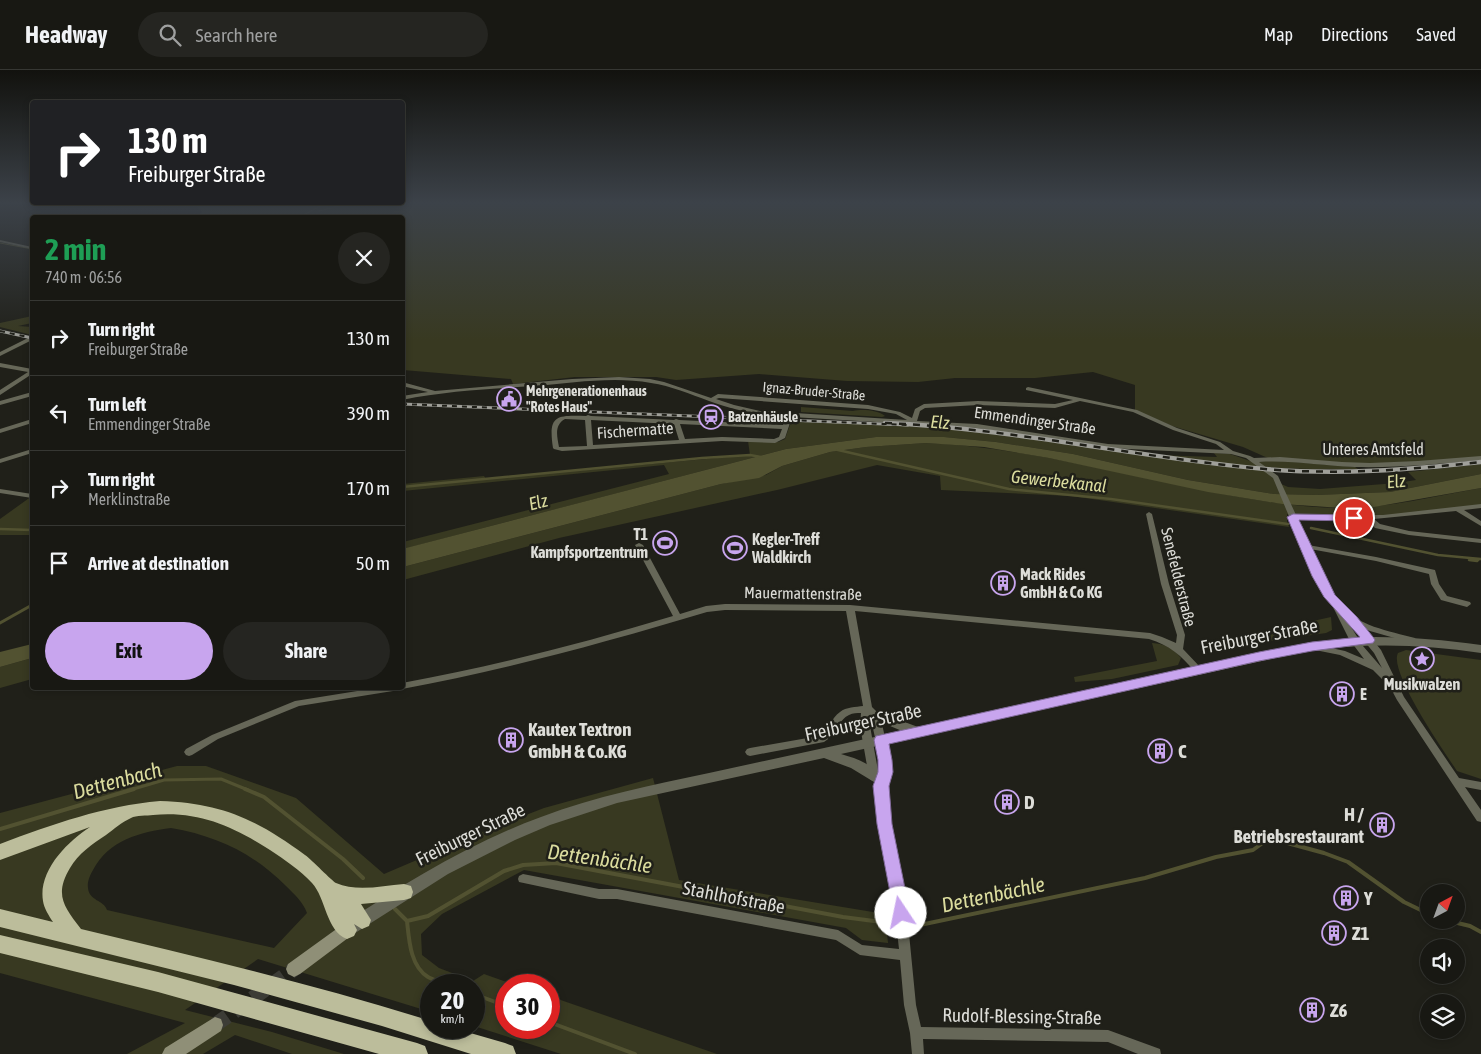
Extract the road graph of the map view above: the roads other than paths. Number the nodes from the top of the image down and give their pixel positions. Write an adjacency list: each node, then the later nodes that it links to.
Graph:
1 (30, 339): 2 (street)
2 (0, 354)
3 (0, 365): 4 (street)
4 (30, 371)
5 (30, 372): 9 (street)
6 (405, 385): 8 (street)
7 (1028, 389): 12 (street)
8 (432, 391): 11 (street); 13 (street, Emmendinger Straße)
9 (0, 393)
10 (30, 395): 14 (street)
11 (405, 397)
12 (1078, 399): 18 (street); 25 (street)
13 (710, 400): 15 (street, Emmendinger Straße); 18 (street, Ignaz-Bruder-Straße)
14 (0, 403)
15 (790, 415): 18 (street, Emmendinger Straße); 20 (street, Fischermatte)
16 (588, 417): 17 (street, Fischermatte); 23 (street, Fischermatte); 23 (street, Fischermatte)
17 (676, 421): 20 (street, Fischermatte); 22 (street, Fischermatte)
18 (914, 421): 25 (street, Emmendinger Straße)
19 (30, 422): 21 (street)
20 (785, 427): 22 (street, Fischermatte)
21 (0, 431)
22 (682, 441): 23 (street, Fischermatte)
23 (590, 448)
24 (30, 452): 28 (street)
25 (1231, 452): 27 (street, Emmendinger Straße)
26 (1481, 458): 27 (street, Unteres Amtsfeld)
27 (1255, 460): 34 (street, Emmendinger Straße)
28 (0, 461)
29 (0, 491): 30 (street)
30 (30, 496)
31 (1481, 506): 32 (street)
32 (1456, 508): 35 (street); 36 (street)
33 (1150, 514): 49 (street, Senefelderstraße)
34 (1291, 515): 35 (street); 39 (street, Emmendinger Straße)
35 (1369, 518): 37 (street)
36 (1481, 524)
37 (1481, 542)
38 (639, 546): 43 (street)
39 (1304, 546): 40 (street); 41 (street, Emmendinger Straße)
40 (1467, 604)
41 (1336, 606): 44 (street, Emmendinger Straße); 46 (street, Emmendinger Straße)
42 (850, 608): 43 (street, Mauermattenstraße); 49 (street, Mauermattenstraße); 56 (street)
43 (678, 618): 54 (street, Mauermattenstraße)
44 (1353, 620): 45 (street, Emmendinger Straße); 47 (street, Emmendinger Straße)
45 (1369, 640): 46 (street, Freiburger Straße); 47 (street, Freiburger Straße); 53 (street, Emmendinger Straße)
46 (1356, 641): 48 (street, Freiburger Straße); 51 (street, Emmendinger Straße)
47 (1412, 641): 50 (street, Freiburger Straße)
48 (1312, 646): 51 (street); 52 (street, Freiburger Straße)
49 (1179, 648): 52 (street, Mauermattenstraße)
50 (1481, 649)
51 (1375, 668): 53 (street)
52 (1198, 670): 57 (street, Freiburger Straße)
53 (1392, 684): 63 (street)
54 (405, 686)
55 (364, 690): 60 (street)
56 (872, 712): 57 (street); 58 (street); 59 (street); 61 (street)
57 (916, 732): 58 (street, Freiburger Straße)
58 (881, 740): 59 (street, Freiburger Straße); 64 (street)
59 (868, 743): 62 (street, Freiburger Straße); 64 (street)
60 (189, 752)
61 (750, 752)
62 (824, 753): 64 (street); 71 (street, Freiburger Straße)
63 (1456, 781): 65 (street); 67 (street)
64 (877, 782): 77 (street)
65 (1481, 786)
66 (131, 810): 68 (highway); 70 (highway); 75 (highway)
67 (1481, 818)
68 (0, 852)
69 (523, 879): 77 (street, Stahlhofstraße)
70 (335, 891): 71 (highway); 73 (highway); 74 (highway)
71 (404, 892): 73 (street, Freiburger Straße)
72 (0, 918): 75 (highway)
73 (362, 920): 74 (street, Freiburger Straße)
74 (347, 930): 78 (main road, Freiburger Straße)
75 (74, 935): 84 (highway)
76 (0, 944): 81 (highway)
77 (905, 955): 80 (street)
78 (294, 969)
79 (215, 1025): 82 (main road)
80 (916, 1033): 85 (street); 86 (street, Rudolf-Blessing-Straße)
81 (373, 1047): 83 (highway)
82 (171, 1054)
83 (417, 1054)
84 (505, 1054)
85 (918, 1054)
86 (1155, 1054)

